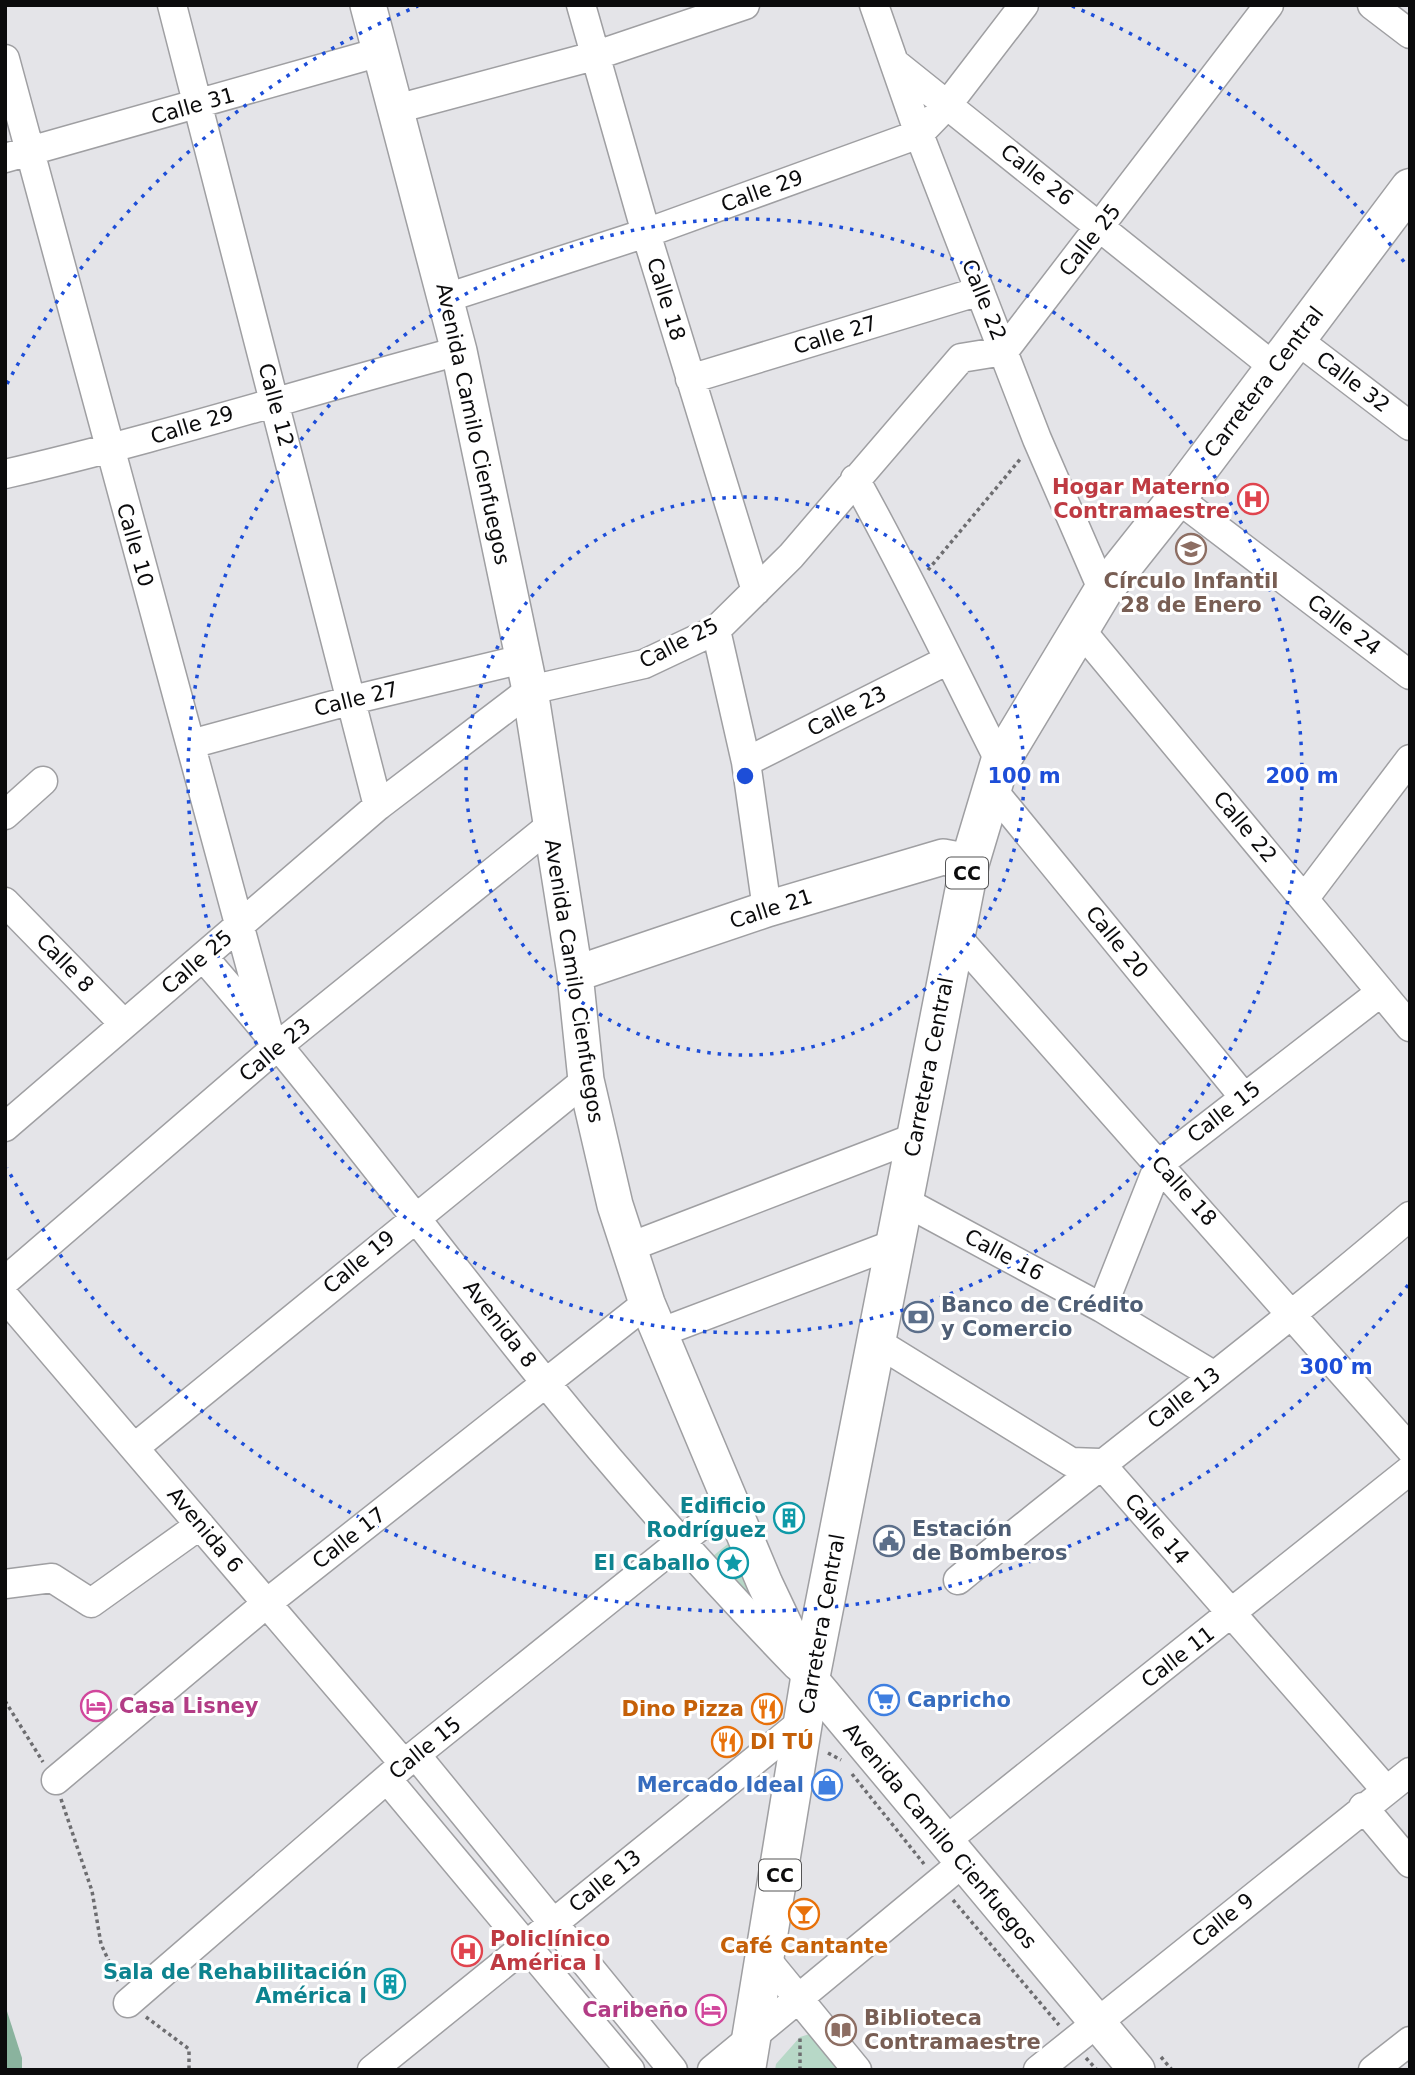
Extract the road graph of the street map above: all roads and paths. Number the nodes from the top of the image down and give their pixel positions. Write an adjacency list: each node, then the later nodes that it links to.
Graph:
1 (172, 5): 15 (street, Calle 12)
2 (368, 5): 10 (main road, Avenida Camilo Cienfuegos)
3 (581, 5): 11 (street, Calle 18)
4 (745, 5): 11 (street)
5 (1024, 5): 14 (street, Calle 29)
6 (1269, 5): 20 (street, Calle 25)
7 (1372, 5): 9 (street)
8 (876, 7): 13 (street, Calle 22)
9 (1410, 34)
10 (380, 52): 15 (street, Calle 31); 16 (main road, Avenida Camilo Cienfuegos)
11 (594, 56): 16 (street); 21 (street, Calle 18)
12 (5, 59): 18 (street, Calle 10)
13 (896, 64): 14 (street, Calle 26); 17 (street, Calle 22)
14 (948, 104): 17 (street, Calle 29); 20 (street, Calle 26)
15 (196, 105): 18 (street, Calle 31); 28 (street, Calle 12)
16 (396, 109): 23 (main road, Avenida Camilo Cienfuegos)
17 (919, 134): 21 (street, Calle 29); 22 (street, Calle 22)
18 (18, 155): 31 (street, Calle 10)
19 (1404, 206): 26 (highway, Carretera Central / CC)
20 (1101, 226): 25 (street, Calle 25); 26 (street, Calle 26)
21 (646, 233): 23 (street, Calle 29); 27 (street, Calle 18)
22 (980, 291): 25 (street, Calle 22); 27 (street, Calle 27)
23 (446, 298): 24 (main road, Avenida Camilo Cienfuegos)
24 (460, 351): 28 (street, Calle 29); 41 (main road, Avenida Camilo Cienfuegos)
25 (1004, 351): 30 (street, Calle 22); 33 (street, Calle 25)
26 (1285, 353): 29 (street, Calle 32); 34 (highway, Carretera Central / CC)
27 (690, 379): 36 (street, Calle 18)
28 (275, 400): 31 (street, Calle 29); 43 (street, Calle 12)
29 (1410, 426)
30 (1037, 439): 35 (path); 37 (street, Calle 22)
31 (109, 450): 32 (street, Calle 29); 44 (street, Calle 10)
32 (5, 474)
33 (855, 479): 35 (street, Calle 20); 36 (street, Calle 25)
34 (1177, 498): 37 (highway, Carretera Central / CC); 42 (street, Calle 24)
35 (915, 586): 40 (street, Calle 20)
36 (756, 591): 39 (street, Calle 25)
37 (1103, 591): 38 (highway, Carretera Central / CC)
38 (1079, 628): 47 (highway, Carretera Central / CC); 53 (street, Calle 22)
39 (716, 630): 41 (street, Calle 25); 46 (street)
40 (948, 660): 46 (street, Calle 23); 47 (street, Calle 20)
41 (527, 674): 43 (street, Calle 27); 49 (street, Calle 25); 51 (main road, Avenida Camilo Cienfuegos)
42 (1410, 675)
43 (352, 700): 44 (street, Calle 27); 49 (street, Calle 12)
44 (191, 744): 56 (street, Calle 10)
45 (1410, 759): 53 (street)
46 (746, 762): 55 (street)
47 (996, 775): 52 (highway, Carretera Central / CC); 65 (street, Calle 20)
48 (43, 781): 50 (street)
49 (377, 806): 56 (street, Calle 25)
50 (5, 815)
51 (550, 825): 59 (main road, Avenida Camilo Cienfuegos); 63 (street, Calle 23)
52 (970, 862): 55 (main road, Calle 21); 57 (highway, Carretera Central / CC)
53 (1304, 899): 60 (street, Calle 22)
54 (5, 902): 61 (street, Calle 8)
55 (766, 909): 59 (main road, Calle 21)
56 (237, 927): 58 (street, Calle 25); 63 (street, Calle 10)
57 (955, 935): 67 (highway, Carretera Central / CC); 68 (street, Calle 18)
58 (204, 958): 61 (street, Calle 25); 63 (street, Avenida 8)
59 (575, 974): 64 (main road, Avenida Camilo Cienfuegos)
60 (1381, 992): 62 (street, Calle 22); 65 (street, Calle 15)
61 (124, 1024): 66 (street, Calle 25)
62 (1410, 1027)
63 (273, 1038): 70 (street, Avenida 8); 74 (street, Calle 23)
64 (586, 1080): 70 (street, Calle 19); 73 (main road, Avenida Camilo Cienfuegos)
65 (1243, 1096): 68 (street, Calle 15)
66 (5, 1128)
67 (916, 1137): 69 (highway, Carretera Central / CC); 73 (street)
68 (1159, 1164): 76 (street, Calle 15); 77 (street, Calle 18)
69 (902, 1200): 72 (highway, Carretera Central / CC); 76 (street, Calle 16)
70 (415, 1216): 81 (street, Avenida 8); 82 (street, Calle 19)
71 (1410, 1216): 77 (street, Calle 13)
72 (894, 1244): 78 (street, Calle 17); 79 (highway, Carretera Central / CC)
73 (627, 1248): 78 (main road, Avenida Camilo Cienfuegos)
74 (5, 1281)
75 (5, 1297): 82 (street, Avenida 6)
76 (1102, 1308): 80 (street, Calle 16)
77 (1294, 1315): 80 (street, Calle 13); 83 (street, Calle 18)
78 (653, 1318): 81 (street, Calle 17); 86 (main road, Avenida Camilo Cienfuegos)
79 (875, 1341): 84 (street); 91 (highway, Carretera Central / CC)
80 (1213, 1375): 84 (street, Calle 13)
81 (546, 1383): 88 (street, Avenida 8); 92 (street, Calle 17)
82 (134, 1448): 87 (street, Avenida 6)
83 (1410, 1449)
84 (1100, 1463): 89 (street, Calle 13); 94 (street, Calle 14)
85 (1410, 1470): 94 (street, Calle 11)
86 (730, 1502): 88 (street, Calle 15); 93 (main road, Avenida Camilo Cienfuegos)
87 (200, 1525): 90 (street); 92 (street, Avenida 6)
88 (679, 1541): 95 (street, Avenida 8); 99 (street, Calle 15)
89 (958, 1580)
90 (5, 1584)
91 (826, 1595): 93 (main road); 95 (highway, Carretera Central / CC)
92 (267, 1603): 99 (street, Avenida 6); 101 (street, Calle 17)
93 (777, 1606): 95 (main road, Avenida Camilo Cienfuegos)
94 (1231, 1615): 102 (street, Calle 14); 104 (street, Calle 11)
95 (810, 1679): 97 (highway, Carretera Central / CC); 104 (main road, Avenida Camilo Cienfuegos)
96 (5, 1701): 101 (path)
97 (806, 1718): 106 (street, Calle 13); 108 (highway, Carretera Central / CC)
98 (828, 1752): 104 (path)
99 (403, 1766): 106 (street, Avenida 6); 107 (street, Avenida 6); 110 (street, Calle 15)
100 (1410, 1772): 102 (street, Calle 9)
101 (56, 1780): 110 (path)
102 (1386, 1790): 103 (street, Calle 9)
103 (1363, 1807): 105 (street); 111 (street, Calle 9)
104 (948, 1862): 109 (street, Calle 11); 111 (main road, Avenida Camilo Cienfuegos); 111 (path)
105 (1410, 1863)
106 (553, 1923): 107 (street, Calle 13); 118 (street, Avenida 6)
107 (524, 1945): 116 (street, Calle 13); 117 (street, Avenida 6)
108 (766, 1959): 109 (street); 114 (highway, Carretera Central / CC)
109 (799, 1998): 114 (street, Calle 11); 121 (street)
110 (128, 2003): 115 (path)
111 (1085, 2033): 122 (street, Calle 9); 123 (path); 124 (main road, Avenida Camilo Cienfuegos)
112 (800, 2037): 120 (path)
113 (1410, 2041): 125 (street)
114 (749, 2054): 119 (street, Calle 11)
115 (189, 2070)
116 (372, 2070)
117 (630, 2070)
118 (673, 2070)
119 (712, 2070)
120 (800, 2070)
121 (857, 2070)
122 (1038, 2070)
123 (1097, 2070)
124 (1137, 2070)
125 (1373, 2070)

